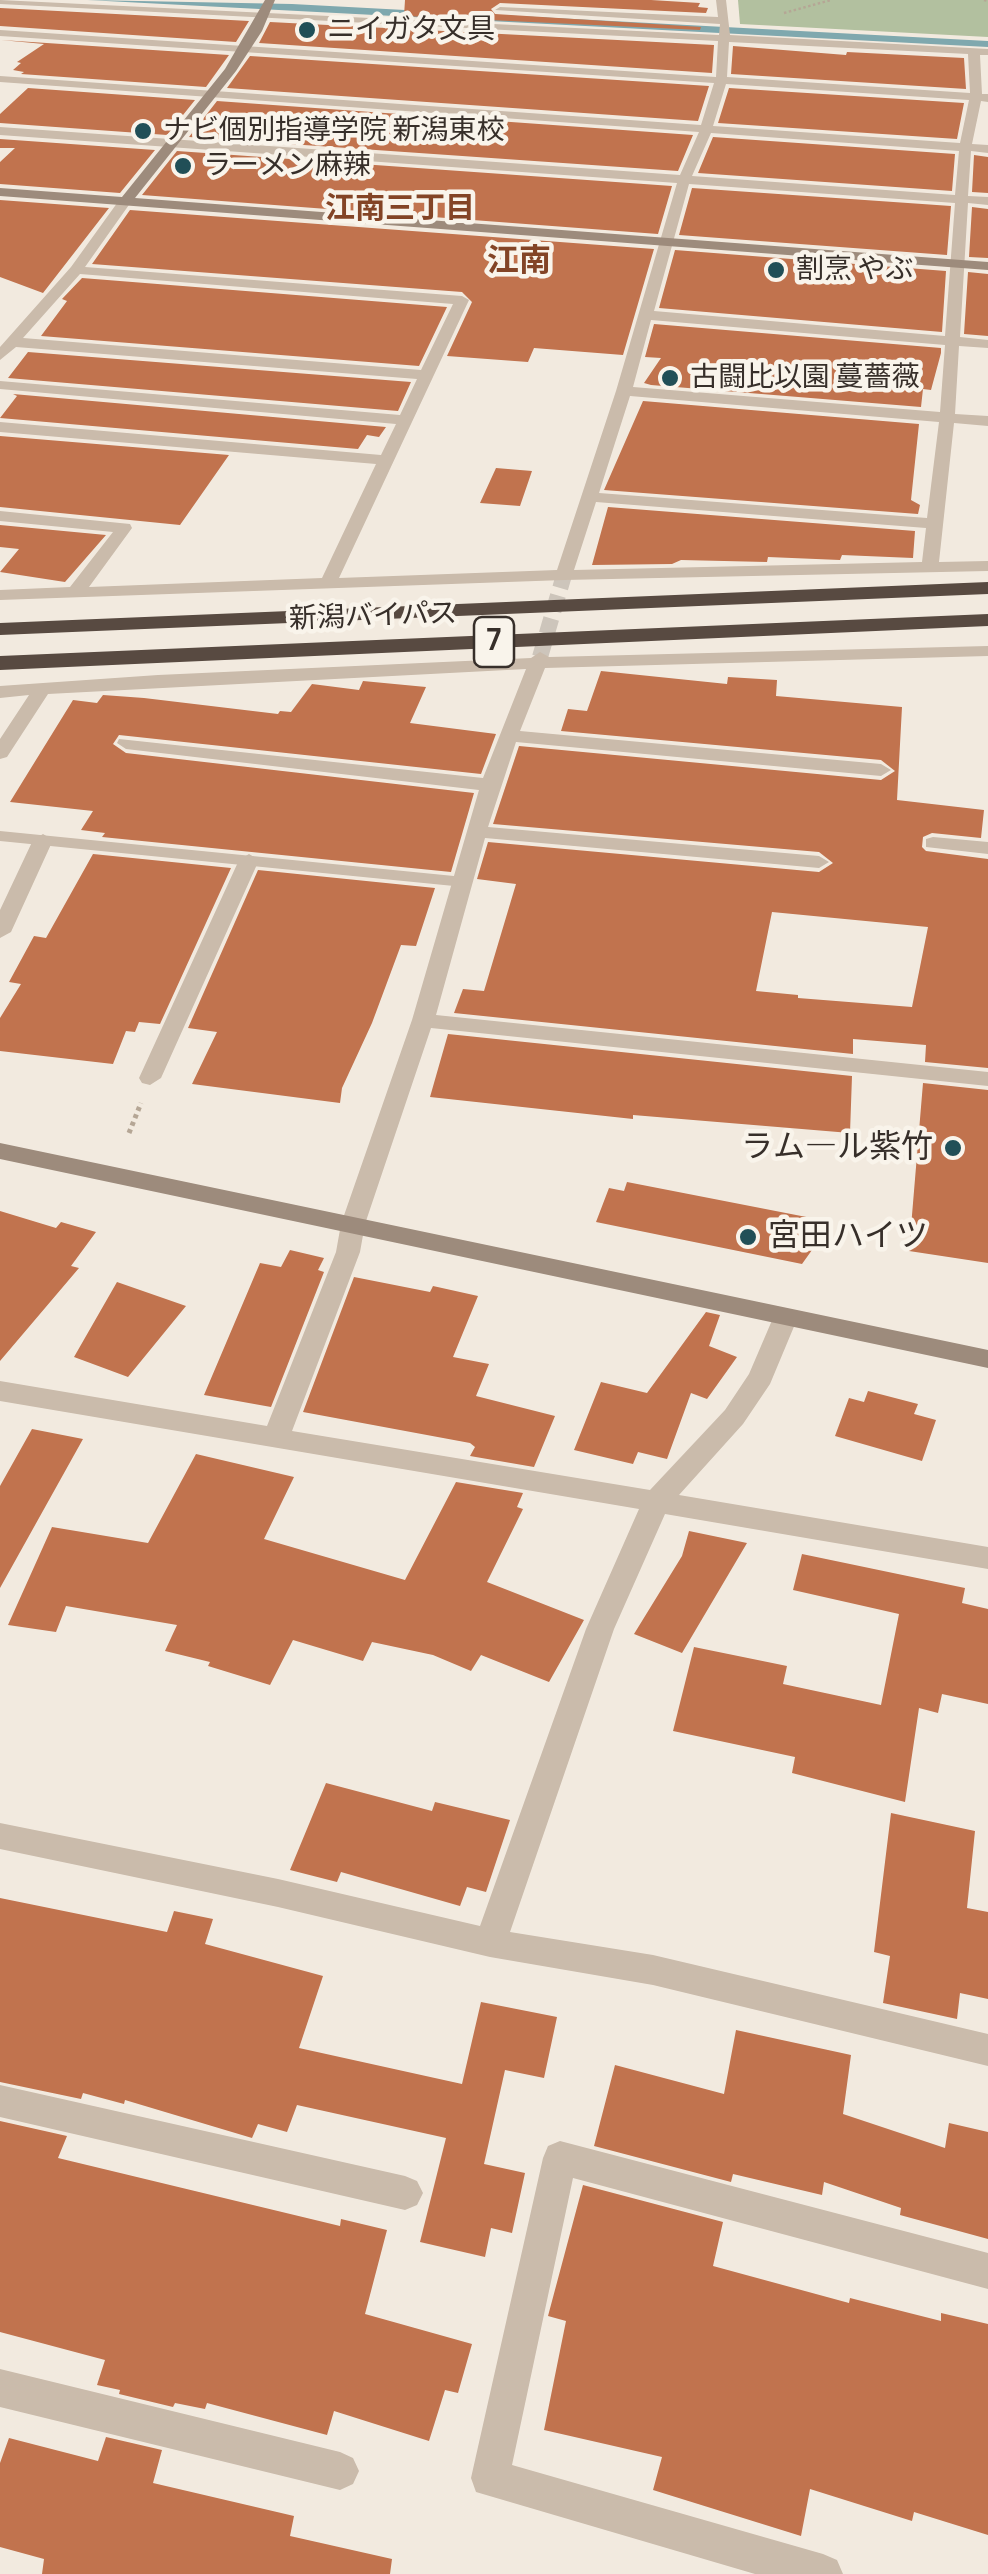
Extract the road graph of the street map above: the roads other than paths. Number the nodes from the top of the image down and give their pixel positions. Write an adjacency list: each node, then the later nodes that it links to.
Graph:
1 (720, 0): 5 (street)
2 (0, 1): 3 (street)
3 (267, 7): 8 (street); 9 (street)
4 (478, 9): 5 (street)
5 (725, 23): 7 (street); 8 (street)
6 (0, 33): 9 (street)
7 (988, 38)
8 (723, 39): 10 (street); 12 (street)
9 (244, 50): 12 (street); 13 (street)
10 (981, 52): 14 (street)
11 (0, 80): 13 (street)
12 (721, 80): 14 (street); 15 (street)
13 (210, 95): 15 (street); 17 (street)
14 (982, 97): 18 (street)
15 (706, 130): 18 (street); 20 (street)
16 (0, 131): 17 (street)
17 (171, 144): 20 (street); 24 (street)
18 (965, 148): 19 (street); 22 (street)
19 (988, 150)
20 (684, 180): 22 (street); 25 (street)
21 (0, 192): 24 (street)
22 (964, 199): 23 (street); 26 (street)
23 (988, 201)
24 (125, 202): 25 (street); 28 (street)
25 (666, 244): 26 (street); 29 (street)
26 (957, 264): 27 (street); 31 (street)
27 (988, 266)
28 (76, 270): 30 (street); 34 (street)
29 (646, 316): 31 (street); 36 (street)
30 (13, 342): 33 (street); 34 (street)
31 (952, 342): 32 (street); 37 (street)
32 (988, 344)
33 (0, 356)
34 (429, 376): 38 (street)
35 (0, 385): 38 (street)
36 (624, 391): 37 (street); 42 (street)
37 (947, 417): 39 (street); 44 (street)
38 (406, 420): 41 (street)
39 (988, 421)
40 (0, 427): 41 (street)
41 (388, 460): 48 (street)
42 (590, 497): 44 (street); 47 (street)
43 (0, 516): 50 (street)
44 (934, 524): 45 (street)
45 (930, 566): 46 (street); 47 (street)
46 (988, 566)
47 (564, 575): 48 (street)
48 (327, 585): 50 (street)
49 (988, 588): 53 (highway, 新潟バイパス / 7)
50 (75, 593): 51 (street)
51 (0, 595)
52 (988, 622): 56 (highway, 新潟バイパス / 7)
53 (0, 629)
54 (988, 651): 55 (street)
55 (540, 660): 57 (street); 59 (street)
56 (0, 663)
57 (42, 689): 58 (street); 61 (street)
58 (0, 692)
59 (510, 736): 62 (street); 63 (street)
60 (126, 743): 63 (street)
61 (0, 753)
62 (880, 770)
63 (490, 786): 64 (street)
64 (480, 832): 70 (street); 71 (street)
65 (0, 836): 66 (lane)
66 (43, 840): 69 (lane); 72 (street)
67 (933, 843): 68 (street)
68 (988, 848)
69 (249, 860): 71 (lane); 74 (street)
70 (819, 862)
71 (464, 882): 73 (street)
72 (0, 932)
73 (423, 1020): 75 (street); 77 (street)
74 (150, 1078)
75 (988, 1079)
76 (0, 1150): 77 (street)
77 (353, 1224): 78 (street); 81 (street)
78 (785, 1317): 79 (street); 82 (street)
79 (988, 1358)
80 (0, 1391): 81 (street)
81 (276, 1436): 82 (street)
82 (656, 1502): 83 (street); 85 (street)
83 (988, 1558)
84 (0, 1836): 85 (street)
85 (490, 1943): 86 (street)
86 (988, 2050)
87 (0, 2101): 88 (street)
88 (405, 2193)
89 (988, 2271): 92 (street)
90 (0, 2388): 91 (street)
91 (340, 2471)
92 (823, 2574)

